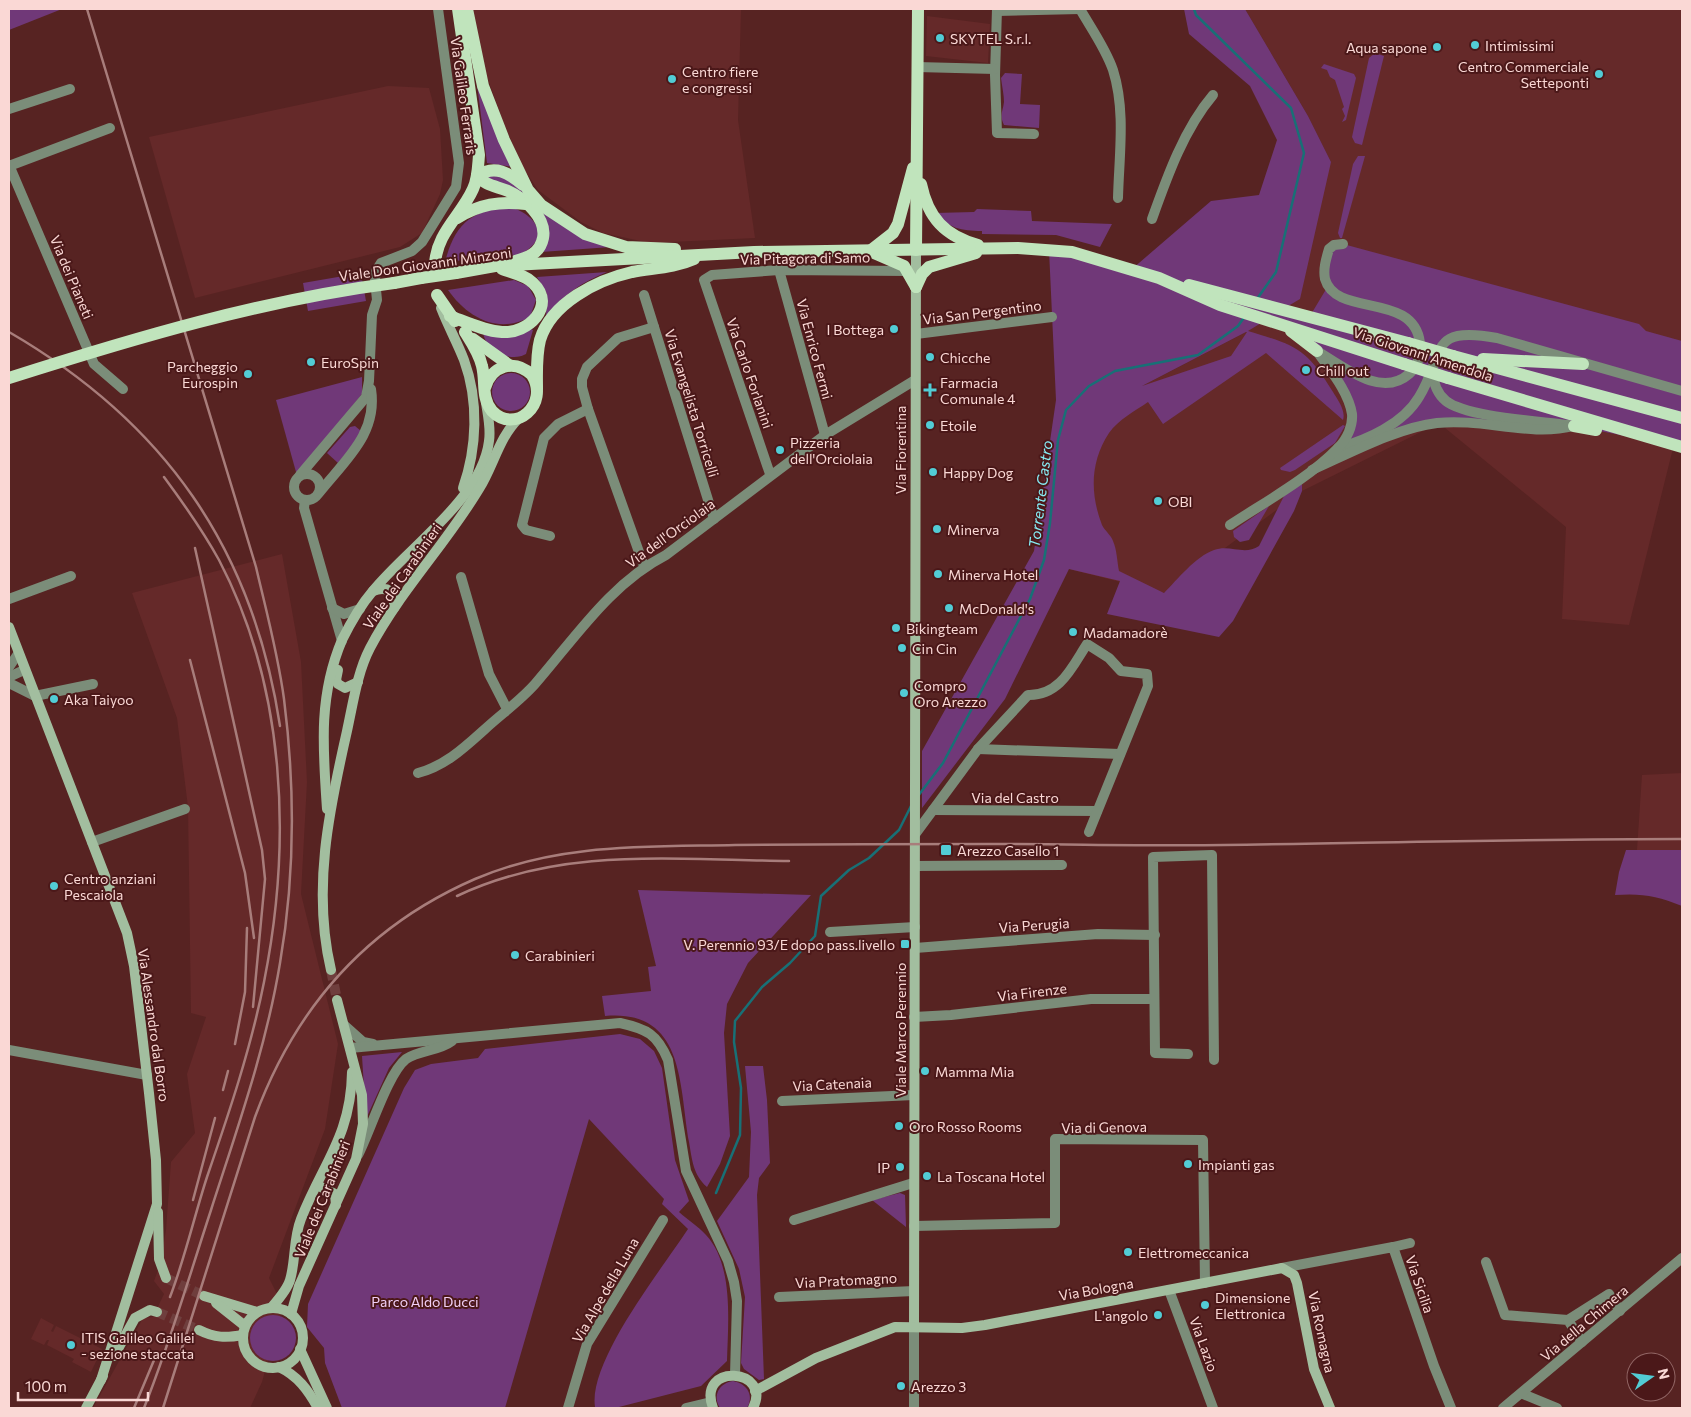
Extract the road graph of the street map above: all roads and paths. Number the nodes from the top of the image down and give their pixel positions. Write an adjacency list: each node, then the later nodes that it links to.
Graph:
1 (438, 9): 50 (street, Via Galileo Ferraris)
2 (458, 9): 16 (main road)
3 (468, 9): 17 (main road)
4 (918, 9): 7 (main road, Via Fiorentina)
5 (1080, 9): 6 (street); 18 (street)
6 (997, 10): 8 (street)
7 (917, 67): 8 (street); 14 (main road, Via Fiorentina)
8 (995, 69): 13 (street)
9 (70, 88): 11 (street)
10 (1213, 95): 21 (street)
11 (9, 109)
12 (110, 128): 15 (street)
13 (1034, 134)
14 (916, 161): 23 (main road); 24 (main road, Via Fiorentina); 25 (main road)
15 (9, 166): 51 (street, Via dei Pianeti)
16 (477, 176): 17 (main road); 19 (main road); 20 (main road)
17 (528, 190): 26 (main road)
18 (1118, 198)
19 (526, 204): 20 (main road); 28 (main road)
20 (454, 219): 27 (main road)
21 (1152, 219)
22 (1344, 244): 43 (street)
23 (990, 249): 24 (main road, Via Giovanni Amendola); 32 (main road); 35 (main road, Via Giovanni Amendola)
24 (916, 250): 25 (main road, Viale Don Giovanni Minzoni); 32 (main road, Via Fiorentina)
25 (870, 251): 26 (main road, Viale Don Giovanni Minzoni); 30 (main road)
26 (702, 255): 28 (main road, Viale Don Giovanni Minzoni); 52 (main road)
27 (435, 264)
28 (495, 266): 36 (main road); 48 (main road, Viale Don Giovanni Minzoni, bridge)
29 (779, 270): 30 (street, Via Pitagora di Samo); 31 (street, Via Pitagora di Samo); 60 (street, Via Enrico Fermi)
30 (905, 271): 32 (main road)
31 (704, 280): 66 (street, Via Carlo Forlanini)
32 (916, 287): 42 (main road, Via Fiorentina)
33 (437, 295): 37 (main road); 70 (main road, Viale dei Carabinieri)
34 (644, 295): 40 (street, Via Evangelista Torricelli)
35 (1222, 299): 39 (main road, Via Giovanni Amendola); 44 (main road, Via Giovanni Amendola, bridge)
36 (541, 312): 37 (main road); 46 (main road)
37 (450, 316): 41 (main road)
38 (1052, 317): 42 (street, Via San Pergentino)
39 (1283, 325): 43 (main road); 62 (main road, Via Giovanni Amendola, bridge)
40 (654, 328): 55 (street); 71 (street, Via Evangelista Torricelli)
41 (465, 332): 46 (main road); 54 (main road)
42 (916, 334): 49 (main road, Via Fiorentina)
43 (1317, 351): 64 (street)
44 (1456, 357): 45 (main road); 57 (main road, Via Giovanni Amendola)
45 (1583, 364): 47 (street); 53 (street)
46 (510, 365): 52 (main road); 54 (main road)
47 (1432, 366): 59 (street); 64 (street)
48 (9, 378)
49 (915, 380): 60 (street, Via dell'Orciolaia); 102 (main road, Via Fiorentina)
50 (369, 381): 58 (street); 61 (street)
51 (123, 389)
52 (537, 389): 56 (main road)
53 (1682, 391)
54 (485, 393): 56 (main road); 70 (main road, Viale dei Carabinieri)
55 (588, 409): 73 (street); 74 (street)
56 (519, 418): 80 (main road, Viale dei Carabinieri)
57 (1682, 418)
58 (347, 421): 61 (street); 67 (street)
59 (1574, 426): 62 (main road); 65 (street)
60 (825, 435): 66 (street, Via dell'Orciolaia)
61 (365, 436): 68 (street)
62 (1667, 443): 63 (main road, Via Giovanni Amendola)
63 (1682, 447)
64 (1338, 448): 65 (street)
65 (1312, 470): 72 (street)
66 (770, 474): 71 (street, Via dell'Orciolaia)
67 (300, 475): 68 (street); 69 (street)
68 (319, 493): 69 (street)
69 (304, 500): 79 (street)
70 (449, 514): 77 (main road, Viale dei Carabinieri)
71 (714, 519): 74 (street, Via dell'Orciolaia)
72 (1230, 525)
73 (550, 536)
74 (644, 566): 93 (street, Via dell'Orciolaia)
75 (71, 576): 78 (street)
76 (462, 578): 93 (street)
77 (372, 592): 80 (main road); 81 (main road, Viale dei Carabinieri)
78 (9, 599)
79 (332, 608): 81 (street); 83 (street)
80 (394, 608): 90 (main road, Viale dei Carabinieri)
81 (360, 609): 83 (main road, Viale dei Carabinieri)
82 (9, 627): 84 (main road, Via Alessandro dal Borro)
83 (341, 644): 90 (main road); 100 (main road, Viale dei Carabinieri)
84 (18, 654): 85 (street); 86 (main road, Via Alessandro dal Borro)
85 (9, 667)
86 (24, 670): 87 (street); 88 (street); 92 (main road, Via Alessandro dal Borro)
87 (9, 671)
88 (9, 677)
89 (9, 682): 92 (street)
90 (358, 682): 100 (main road, Viale dei Carabinieri)
91 (93, 684): 92 (street)
92 (35, 696): 103 (main road, Via Alessandro dal Borro)
93 (507, 709): 96 (street, Via dell'Orciolaia)
94 (978, 748): 95 (street); 95 (street, Via del Castro); 98 (street, Via del Castro)
95 (1120, 754): 99 (street, Via del Castro)
96 (418, 773)
97 (185, 809): 103 (street)
98 (932, 810): 99 (street, Via del Castro); 102 (street, Via del Castro)
99 (1097, 811): 101 (street, Via del Castro)
100 (328, 823): 110 (main road, Viale dei Carabinieri)
101 (1089, 832)
102 (916, 833): 105 (main road, Viale Marco Perennio)
103 (92, 842): 122 (main road, Via Alessandro dal Borro)
104 (1062, 865): 105 (street)
105 (916, 866): 106 (main road, Viale Marco Perennio)
106 (915, 927): 107 (street); 109 (main road, Viale Marco Perennio)
107 (830, 932)
108 (1155, 935): 109 (street, Via Perugia); 111 (street); 120 (street)
109 (915, 948): 113 (main road, Viale Marco Perennio)
110 (331, 970)
111 (1154, 998): 113 (street, Via Firenze); 119 (street)
112 (337, 1000): 114 (main road, Viale dei Carabinieri)
113 (914, 1017): 123 (main road, Viale Marco Perennio)
114 (344, 1025): 116 (street); 117 (main road, Viale dei Carabinieri)
115 (455, 1039): 116 (street); 125 (street); 155 (street)
116 (378, 1046): 117 (street)
117 (350, 1048): 121 (main road, Viale dei Carabinieri)
118 (9, 1050): 122 (street)
119 (1188, 1054)
120 (1214, 1060)
121 (353, 1063): 125 (main road, Viale dei Carabinieri); 127 (main road, Viale dei Carabinieri)
122 (147, 1075): 128 (main road, Via Alessandro dal Borro)
123 (914, 1095): 124 (street, Via Catenaia); 126 (main road, Viale Marco Perennio)
124 (782, 1101)
125 (356, 1159): 129 (main road, Viale dei Carabinieri)
126 (913, 1183): 131 (street); 132 (main road, Viale Marco Perennio)
127 (317, 1185): 129 (main road); 143 (main road, Viale dei Carabinieri)
128 (157, 1204): 138 (main road); 156 (main road, Via Alessandro dal Borro)
129 (336, 1206): 147 (main road, Viale dei Carabinieri)
130 (663, 1220): 159 (street, Via Alpe della Luna)
131 (794, 1220)
132 (914, 1226): 139 (street, Via di Genova); 141 (main road, Viale Marco Perennio)
133 (1410, 1243): 134 (street)
134 (1392, 1246): 137 (street, Via Sicilia); 169 (street, Via Sicilia)
135 (1682, 1258): 145 (street, Via della Chimera)
136 (1486, 1262): 148 (street)
137 (1282, 1268): 139 (main road, Via Bologna); 168 (main road, Via Romagna)
138 (166, 1278)
139 (1205, 1283): 140 (main road, Via Bologna)
140 (1169, 1290): 149 (main road, Via Bologna); 167 (street, Via Lazio)
141 (914, 1291): 142 (street, Via Pratomagno); 149 (main road, Viale Marco Perennio)
142 (779, 1297)
143 (271, 1308): 146 (main road); 147 (main road)
144 (155, 1311): 156 (main road)
145 (1620, 1311): 148 (street); 152 (street, Via della Chimera)
146 (257, 1312): 151 (main road); 151 (main road)
147 (291, 1314): 153 (main road)
148 (1568, 1320): 152 (street)
149 (914, 1327): 157 (main road, Via Bologna); 166 (street, Viale Marco Perennio)
150 (199, 1330): 151 (main road)
151 (244, 1330): 154 (main road)
152 (1582, 1342): 158 (street, Via della Chimera)
153 (300, 1349): 154 (main road); 163 (main road)
154 (279, 1367): 162 (main road)
155 (735, 1375): 157 (main road); 160 (main road)
156 (101, 1380): 161 (main road)
157 (755, 1391): 165 (main road)
158 (1523, 1394): 170 (street, Via della Chimera); 171 (street)
159 (571, 1405)
160 (712, 1405): 164 (street)
161 (86, 1408)
162 (318, 1408)
163 (328, 1408)
164 (686, 1408)
165 (753, 1408)
166 (914, 1408)
167 (1212, 1408)
168 (1330, 1408)
169 (1451, 1408)
170 (1503, 1408)
171 (1557, 1408)

